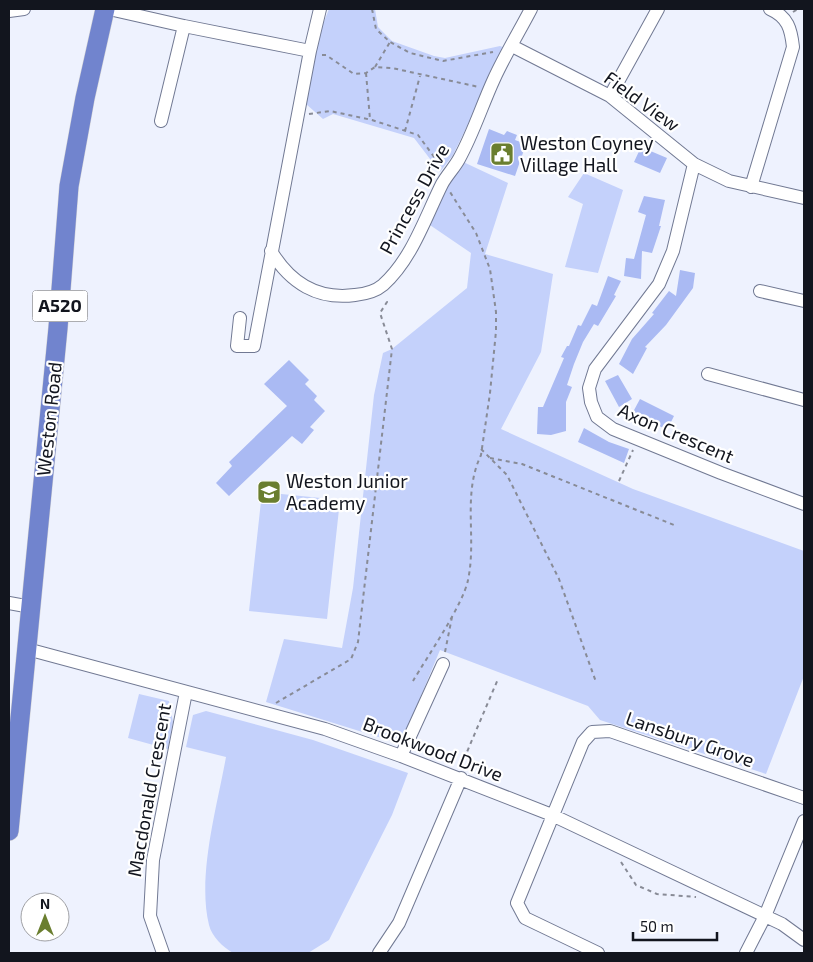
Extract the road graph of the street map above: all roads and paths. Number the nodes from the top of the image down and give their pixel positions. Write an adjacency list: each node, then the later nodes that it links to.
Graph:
1 (24, 9): 8 (street)
2 (107, 9): 9 (street); 40 (highway, Weston Road / A520)
3 (320, 9): 12 (street)
4 (372, 9): 10 (path)
5 (531, 9): 11 (street, Princess Drive)
6 (658, 9): 17 (street)
7 (770, 9): 24 (street)
8 (9, 11)
9 (184, 26): 12 (street); 20 (street)
10 (390, 42): 11 (path); 13 (path)
11 (511, 47): 16 (street, Princess Drive); 17 (street, Field View)
12 (310, 52): 14 (path); 18 (street)
13 (375, 67): 14 (path); 15 (path)
14 (366, 73): 19 (path)
15 (420, 76): 16 (path); 21 (path)
16 (490, 89): 23 (street, Princess Drive)
17 (610, 96): 22 (street, Field View)
18 (298, 114): 19 (path); 26 (street)
19 (370, 119): 21 (path)
20 (161, 121)
21 (405, 131): 23 (path)
22 (694, 164): 24 (street); 33 (street, Axon Crescent)
23 (445, 179): 27 (street, Princess Drive); 34 (path)
24 (751, 186): 25 (street)
25 (804, 198)
26 (271, 251): 27 (street, Princess Drive); 30 (street)
27 (381, 286): 48 (path)
28 (760, 291): 29 (street)
29 (804, 302)
30 (240, 318)
31 (708, 374): 32 (street)
32 (804, 400)
33 (638, 439): 36 (path); 37 (street, Axon Crescent)
34 (481, 449): 35 (path); 41 (path)
35 (490, 458): 38 (path); 46 (path)
36 (619, 481)
37 (804, 504)
38 (674, 525)
39 (9, 603): 40 (street)
40 (31, 606): 42 (highway, Weston Road / A520)
41 (452, 615): 43 (path); 45 (path)
42 (27, 649): 47 (street, Brookwood Drive); 54 (highway, Weston Road / A520)
43 (443, 664): 49 (street)
44 (498, 679): 50 (path)
45 (413, 681)
46 (596, 682)
47 (186, 692): 48 (street, Brookwood Drive); 59 (street, Macdonald Crescent)
48 (261, 711): 49 (street, Brookwood Drive)
49 (401, 756): 50 (street, Brookwood Drive)
50 (459, 778): 52 (street, Brookwood Drive); 60 (street)
51 (804, 798): 52 (street, Lansbury Grove)
52 (552, 814): 56 (street, Brookwood Drive); 61 (street)
53 (804, 821): 57 (street)
54 (9, 831)
55 (621, 862): 56 (path)
56 (718, 892): 57 (street, Brookwood Drive)
57 (765, 916): 58 (street, Brookwood Drive); 62 (street)
58 (804, 940)
59 (163, 953)
60 (380, 953)
61 (598, 953)
62 (746, 953)

